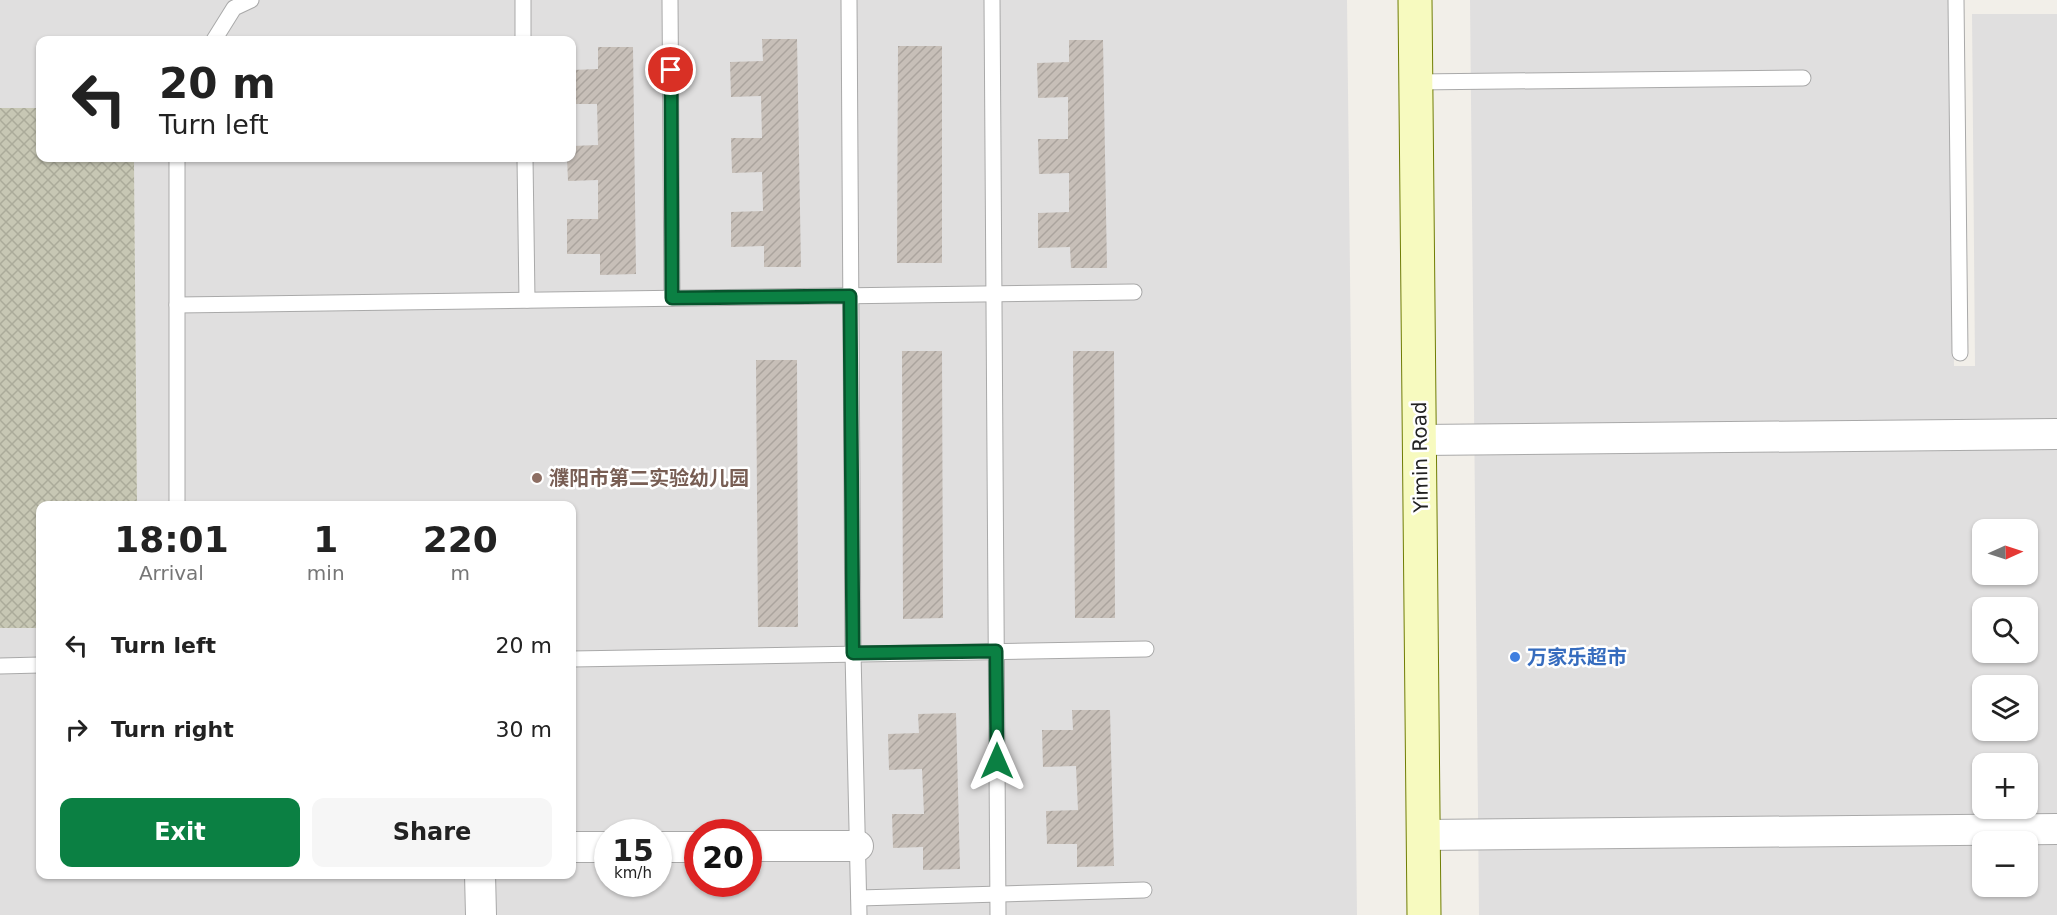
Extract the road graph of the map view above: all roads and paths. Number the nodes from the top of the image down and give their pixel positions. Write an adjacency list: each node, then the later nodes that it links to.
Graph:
1 (251, 0): 8 (lane)
2 (523, 0): 9 (lane)
3 (670, 0): 17 (lane)
4 (849, 0): 16 (lane)
5 (993, 0): 15 (lane)
6 (1415, 0): 11 (street, Yimin Road)
7 (1956, 0): 20 (lane)
8 (216, 36)
9 (523, 36)
10 (1803, 78): 11 (lane)
11 (1416, 82): 22 (street, Yimin Road)
12 (177, 162): 19 (lane)
13 (525, 162): 18 (lane)
14 (1134, 292): 15 (lane)
15 (994, 294): 16 (lane); 25 (lane)
16 (850, 296): 17 (lane); 26 (lane)
17 (672, 298): 18 (lane)
18 (526, 300): 19 (lane)
19 (177, 305): 23 (lane)
20 (1960, 353)
21 (2057, 434): 22 (street)
22 (1420, 440): 31 (street, Yimin Road)
23 (177, 501)
24 (1146, 649): 25 (lane)
25 (996, 651): 26 (lane); 38 (lane)
26 (853, 653): 27 (lane); 33 (lane)
27 (576, 659)
28 (36, 665): 29 (lane)
29 (0, 666)
30 (2057, 829): 31 (street)
31 (1423, 835): 43 (street, Yimin Road)
32 (762, 846): 33 (street)
33 (858, 846): 39 (lane)
34 (576, 847): 35 (street)
35 (594, 847)
36 (480, 879): 40 (street)
37 (1144, 890): 38 (lane)
38 (998, 893): 39 (lane); 42 (lane)
39 (859, 898): 41 (lane)
40 (481, 915)
41 (859, 915)
42 (998, 915)
43 (1424, 915)

